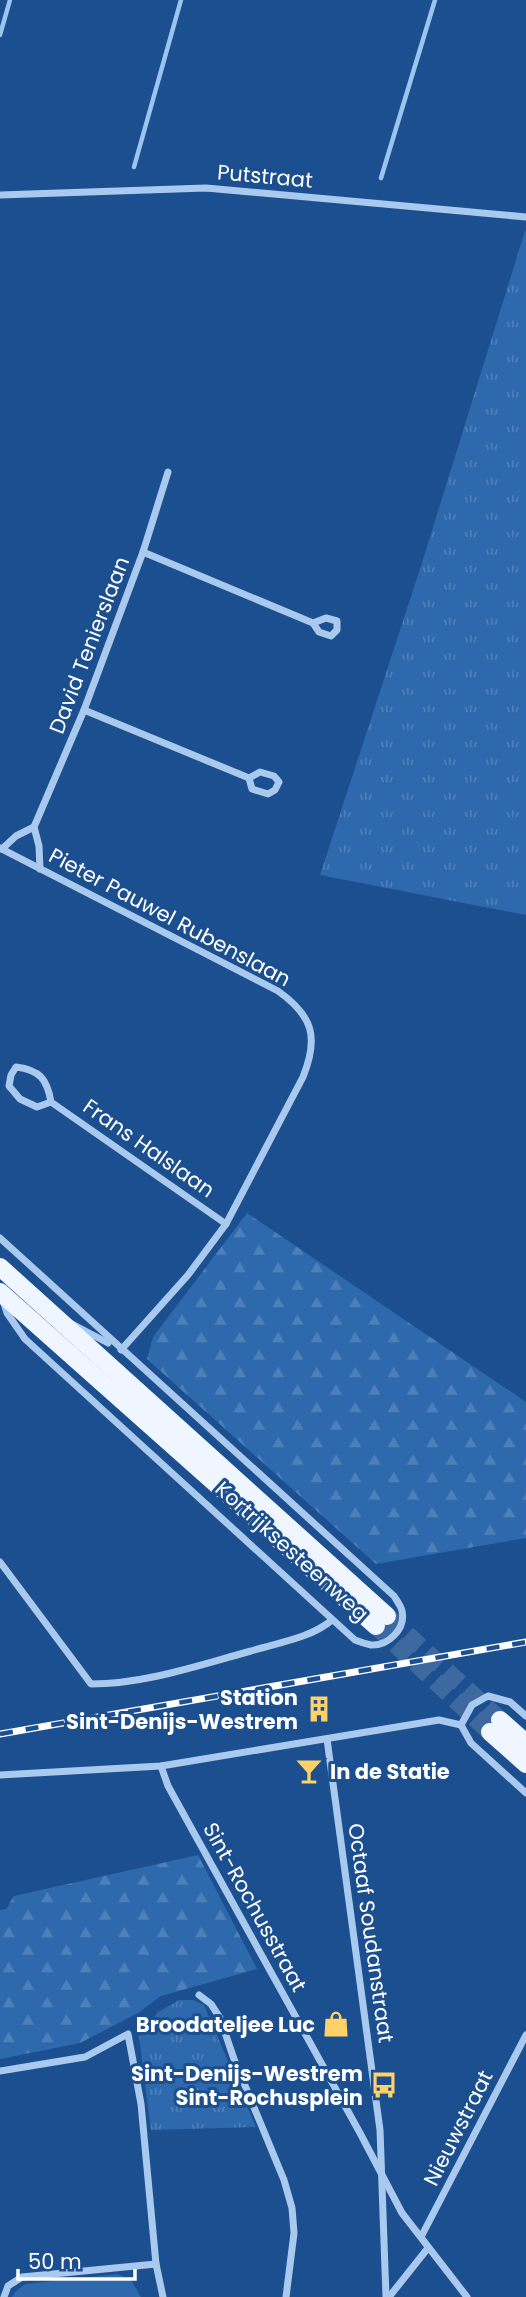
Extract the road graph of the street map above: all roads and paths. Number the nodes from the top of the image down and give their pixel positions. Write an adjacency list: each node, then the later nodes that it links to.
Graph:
1 (0, 195): 2 (street, Putstraat)
2 (526, 217)
3 (168, 472): 4 (street, David Tenierslaan)
4 (143, 552): 5 (street); 6 (street, David Tenierslaan)
5 (313, 623)
6 (84, 710): 7 (street); 8 (street, David Tenierslaan)
7 (248, 778)
8 (34, 827): 9 (street); 10 (street)
9 (1, 848): 10 (street, Pieter Pauwel Rubenslaan)
10 (40, 869): 12 (street, Pieter Pauwel Rubenslaan)
11 (51, 1102): 11 (street, Frans Halslaan); 12 (street, Frans Halslaan)
12 (226, 1224): 17 (street, Pieter Pauwel Rubenslaan)
13 (0, 1238): 17 (street, Kortrijksesteenweg)
14 (0, 1266): 16 (main road, Kortrijksesteenweg)
15 (0, 1292): 16 (main road, Kortrijksesteenweg); 19 (street, Kortrijksesteenweg)
16 (52, 1315): 17 (street, Kortrijksesteenweg)
17 (121, 1350): 19 (street, Kortrijksesteenweg)
18 (0, 1562): 19 (street)
19 (332, 1620)
20 (526, 1716): 21 (street)
21 (461, 1725): 22 (street); 27 (street)
22 (327, 1738): 25 (street); 31 (street, Octaaf Soudanstraat)
23 (526, 1743): 24 (main road)
24 (526, 1764)
25 (161, 1766): 26 (street); 31 (street, Sint-Rochusstraat)
26 (0, 1776)
27 (526, 1793)
28 (199, 1995): 37 (street)
29 (526, 2035): 32 (street, Nieuwstraat)
30 (0, 2071): 34 (street)
31 (381, 2174): 32 (street, Sint-Rochusstraat); 38 (street, Octaaf Soudanstraat)
32 (421, 2237): 33 (street, Sint-Rochusstraat)
33 (428, 2248): 38 (street); 39 (street, Sint-Rochusstraat)
34 (156, 2264): 35 (street); 36 (street)
35 (4, 2297)
36 (163, 2297)
37 (286, 2297)
38 (387, 2297)
39 (467, 2297)

